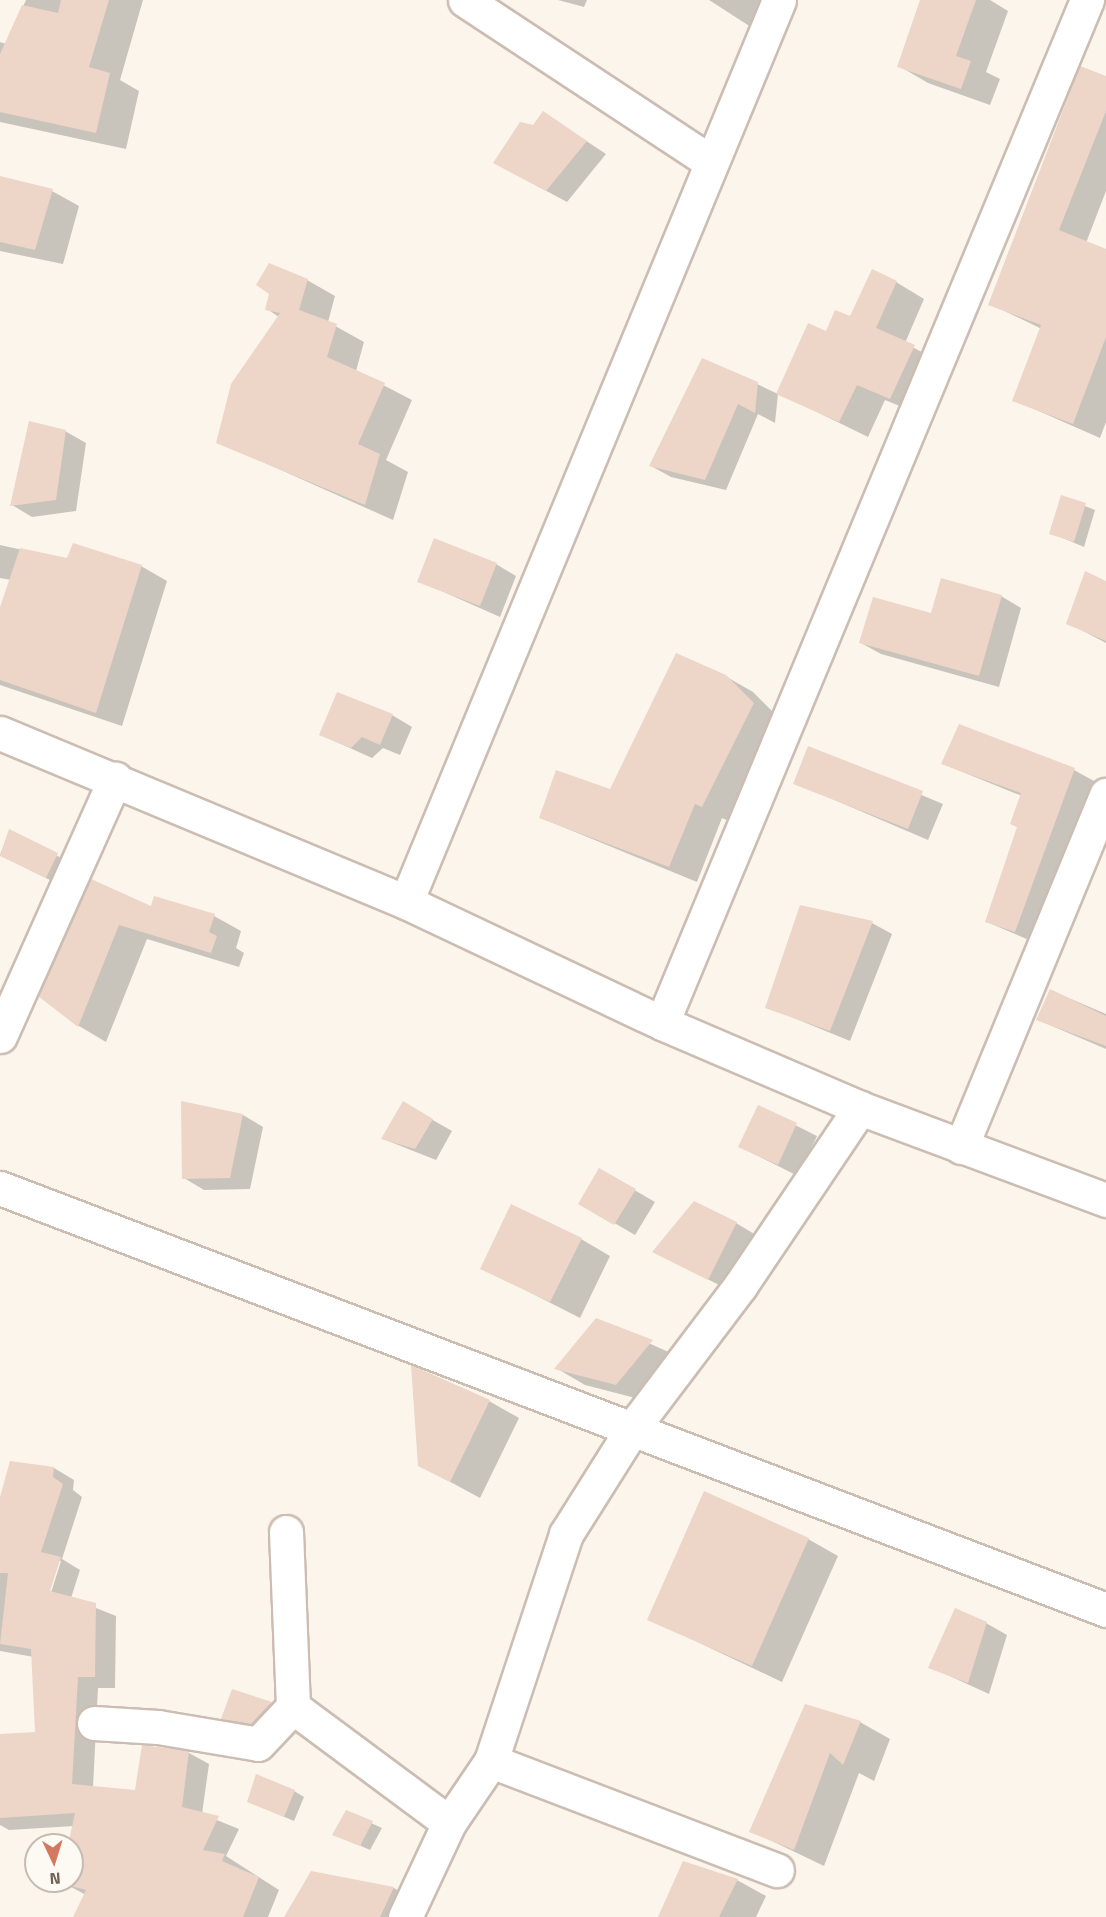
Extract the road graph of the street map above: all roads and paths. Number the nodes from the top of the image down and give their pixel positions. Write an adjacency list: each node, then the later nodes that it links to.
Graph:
1 (465, 0): 4 (street)
2 (779, 0): 4 (street)
3 (1087, 0): 9 (street)
4 (709, 161): 8 (street)
5 (0, 733): 6 (street)
6 (115, 778): 8 (street); 10 (street)
7 (1106, 795): 12 (street)
8 (406, 902): 9 (street)
9 (662, 1023): 11 (street)
10 (0, 1036)
11 (860, 1108): 12 (street); 15 (street)
12 (961, 1147): 14 (street)
13 (0, 1188): 15 (street)
14 (1106, 1200)
15 (632, 1429): 17 (street); 20 (street)
16 (286, 1532): 18 (street)
17 (1106, 1610)
18 (293, 1707): 19 (street); 21 (street)
19 (94, 1723)
20 (491, 1761): 21 (street); 22 (street)
21 (449, 1823): 23 (street)
22 (777, 1870)
23 (405, 1917)

